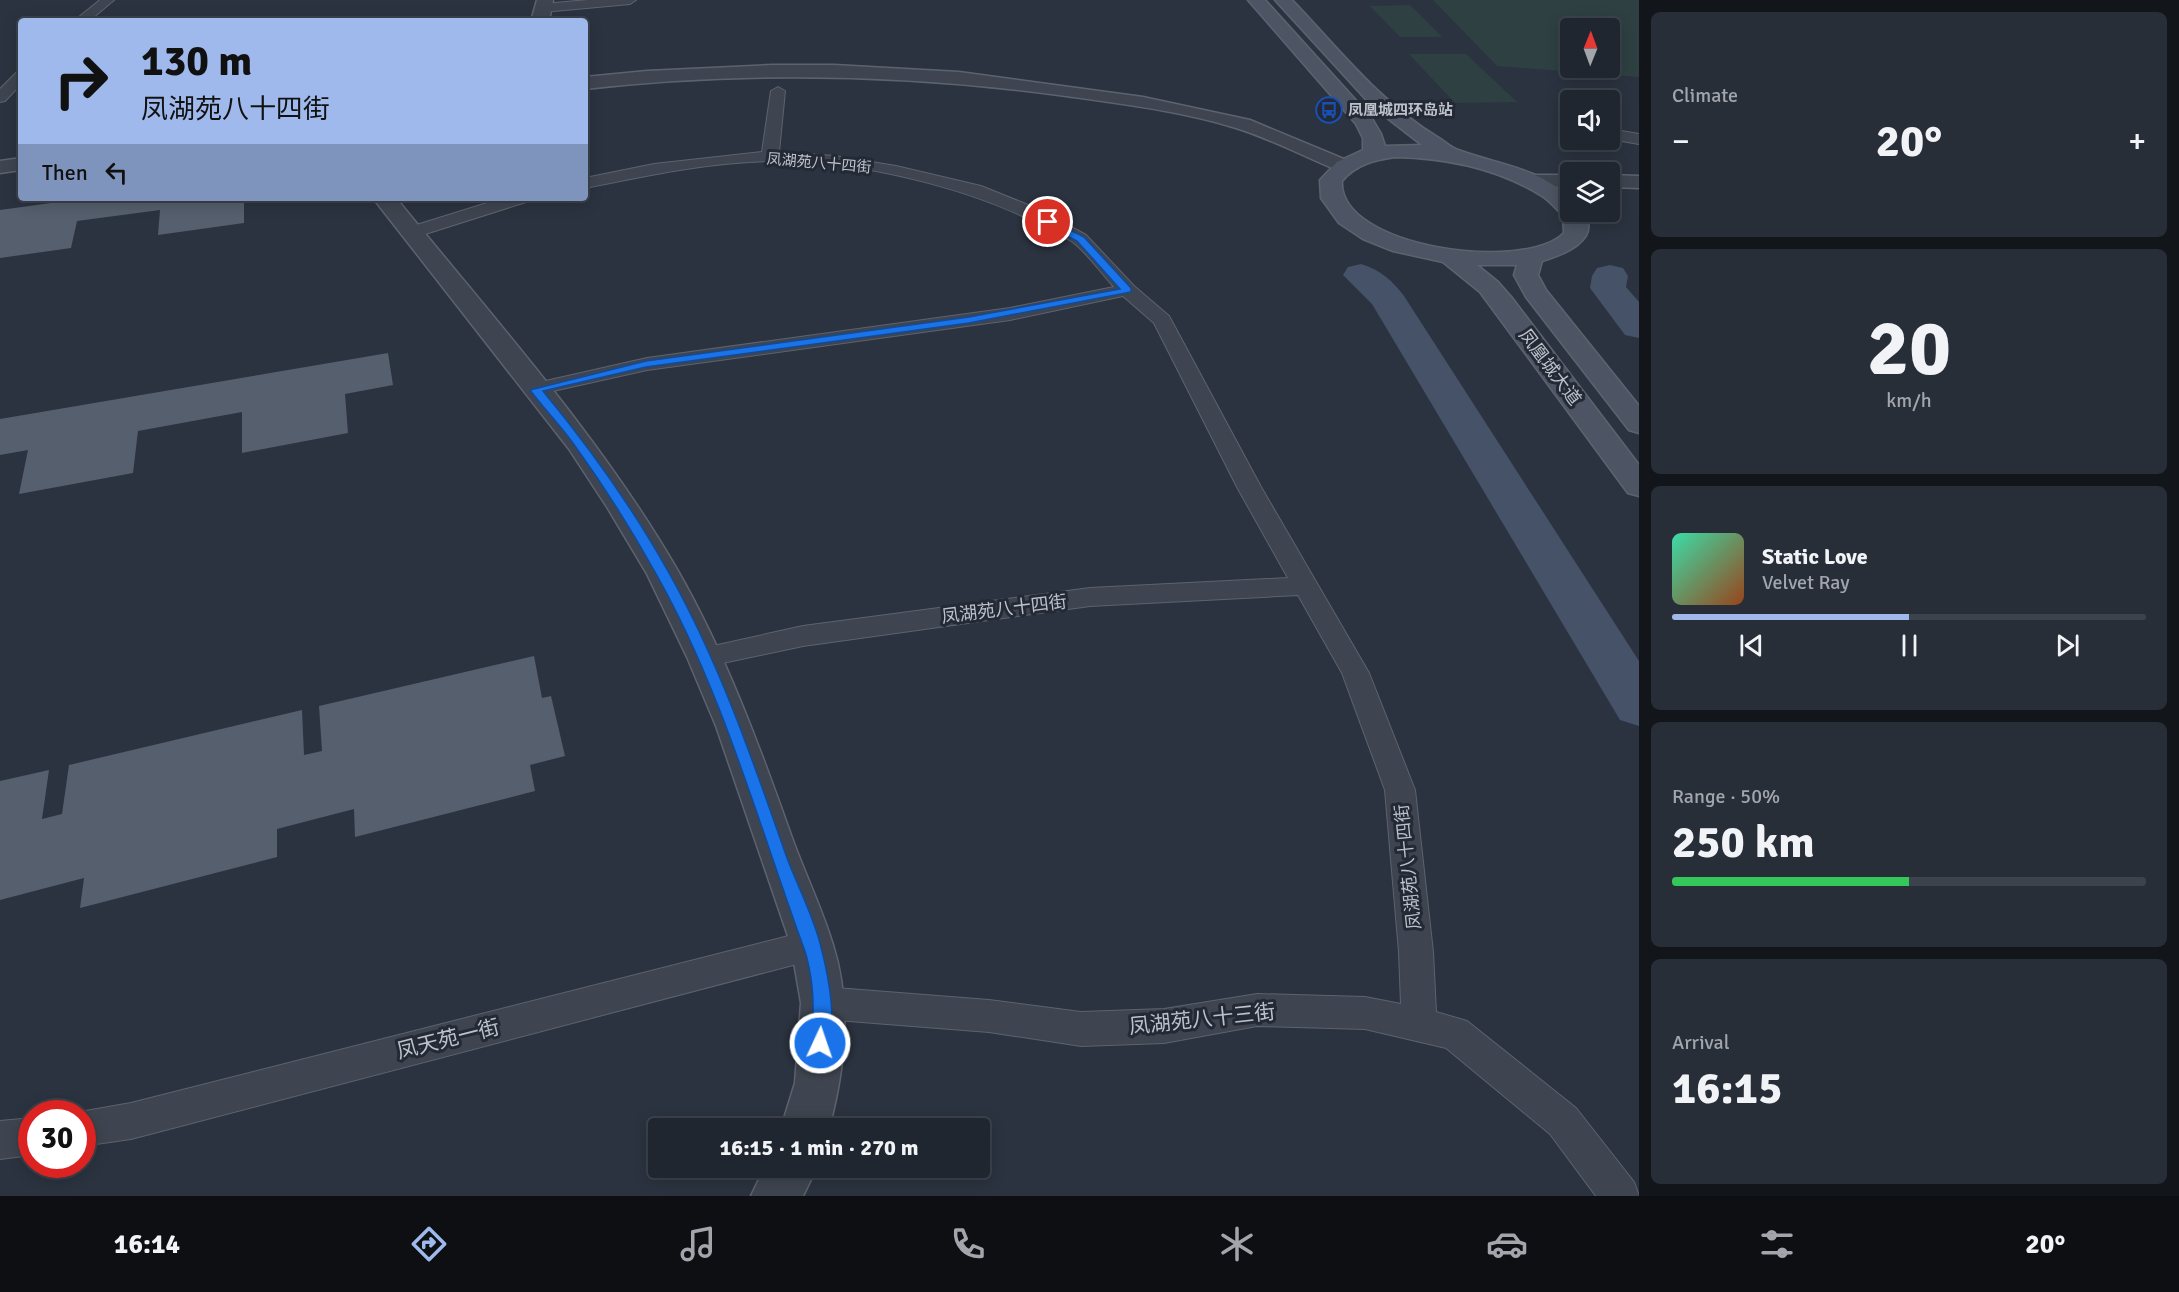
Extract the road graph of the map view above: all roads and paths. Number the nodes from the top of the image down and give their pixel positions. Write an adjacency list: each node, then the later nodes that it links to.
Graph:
1 (108, 0): 6 (lane)
2 (630, 0): 5 (lane)
3 (1256, 0): 14 (main road)
4 (1283, 0): 15 (main road)
5 (543, 10)
6 (85, 18)
7 (18, 79): 10 (lane)
8 (588, 83): 17 (street)
9 (778, 91): 13 (lane)
10 (0, 98)
11 (1620, 136): 12 (lane)
12 (1639, 139)
13 (770, 156): 22 (lane, 凤湖苑八十四街); 31 (lane, 凤湖苑八十四街)
14 (1372, 156): 15 (main road); 17 (main road)
15 (1454, 156): 19 (main road)
16 (18, 164): 18 (street)
17 (1344, 166): 29 (main road)
18 (0, 167)
19 (1535, 181): 20 (street); 24 (main road)
20 (1560, 181)
21 (1620, 181): 23 (street)
22 (588, 182)
23 (1639, 182)
24 (1560, 197)
25 (387, 201): 28 (street)
26 (511, 201): 28 (lane)
27 (1575, 222): 30 (main road)
28 (413, 232): 32 (street)
29 (1451, 257): 30 (main road); 34 (main road, 凤凰城大道)
30 (1531, 257): 33 (main road, 凤凰城大道)
31 (1127, 290): 32 (lane); 35 (lane, 凤湖苑八十四街)
32 (535, 390): 36 (street)
33 (1639, 424)
34 (1639, 486)
35 (1307, 586): 36 (lane, 凤湖苑八十四街); 39 (lane, 凤湖苑八十四街)
36 (704, 657): 37 (street)
37 (812, 945): 38 (street); 41 (lane, 凤天苑一街)
38 (823, 1004): 39 (lane, 凤湖苑八十三街); 40 (street)
39 (1419, 1025): 46 (lane, 凤湖苑八十三街)
40 (808, 1118)
41 (96, 1126)
42 (18, 1138): 43 (lane)
43 (0, 1140)
44 (787, 1178): 45 (street)
45 (776, 1196)
46 (1620, 1196)

